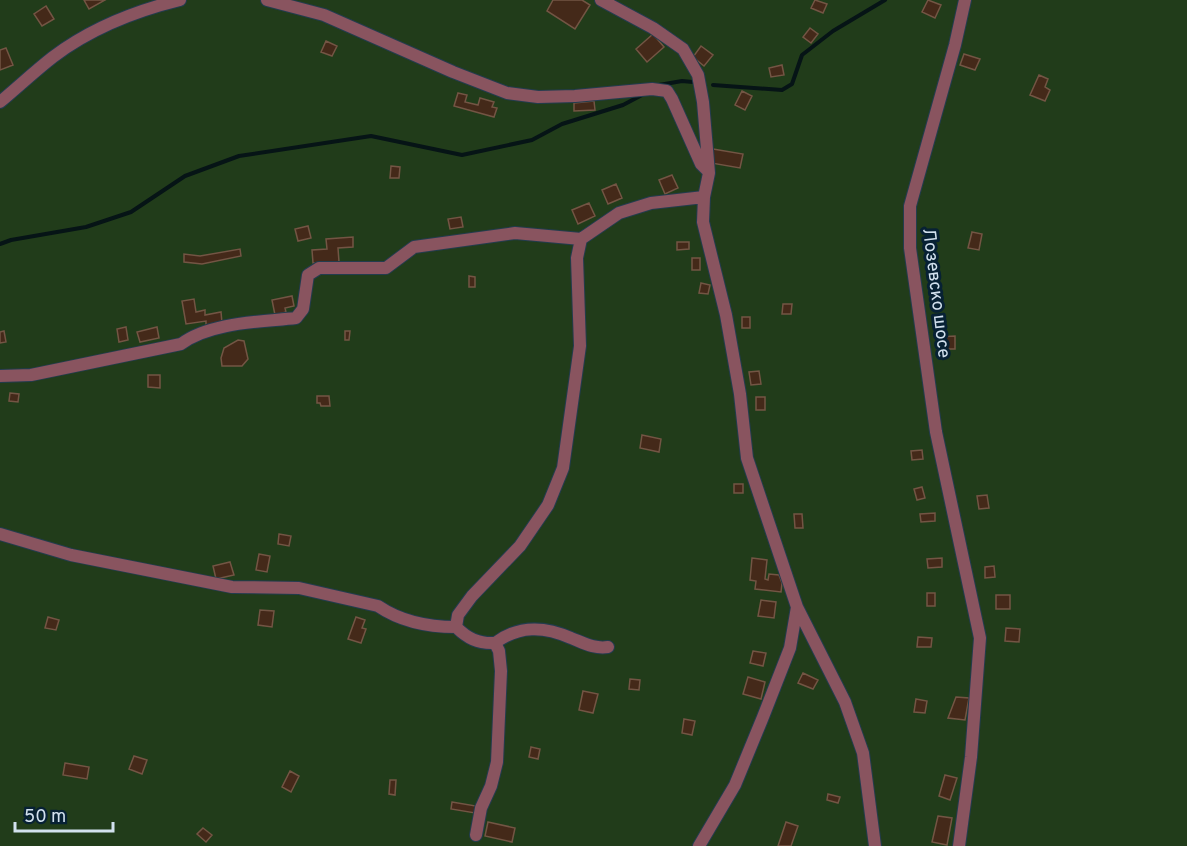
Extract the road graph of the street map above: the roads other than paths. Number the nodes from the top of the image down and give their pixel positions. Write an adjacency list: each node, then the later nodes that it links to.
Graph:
1 (180, 0): 5 (street)
2 (267, 0): 6 (street)
3 (601, 0): 6 (street)
4 (965, 0): 18 (street, Лозевско шосе)
5 (0, 102)
6 (709, 172): 7 (street)
7 (704, 197): 8 (street); 11 (street)
8 (581, 239): 9 (street); 12 (street)
9 (0, 376)
10 (0, 534): 12 (street)
11 (797, 607): 16 (street); 17 (street)
12 (456, 627): 13 (street)
13 (495, 643): 14 (street); 15 (street)
14 (608, 647)
15 (476, 835)
16 (699, 846)
17 (875, 846)
18 (959, 846)

